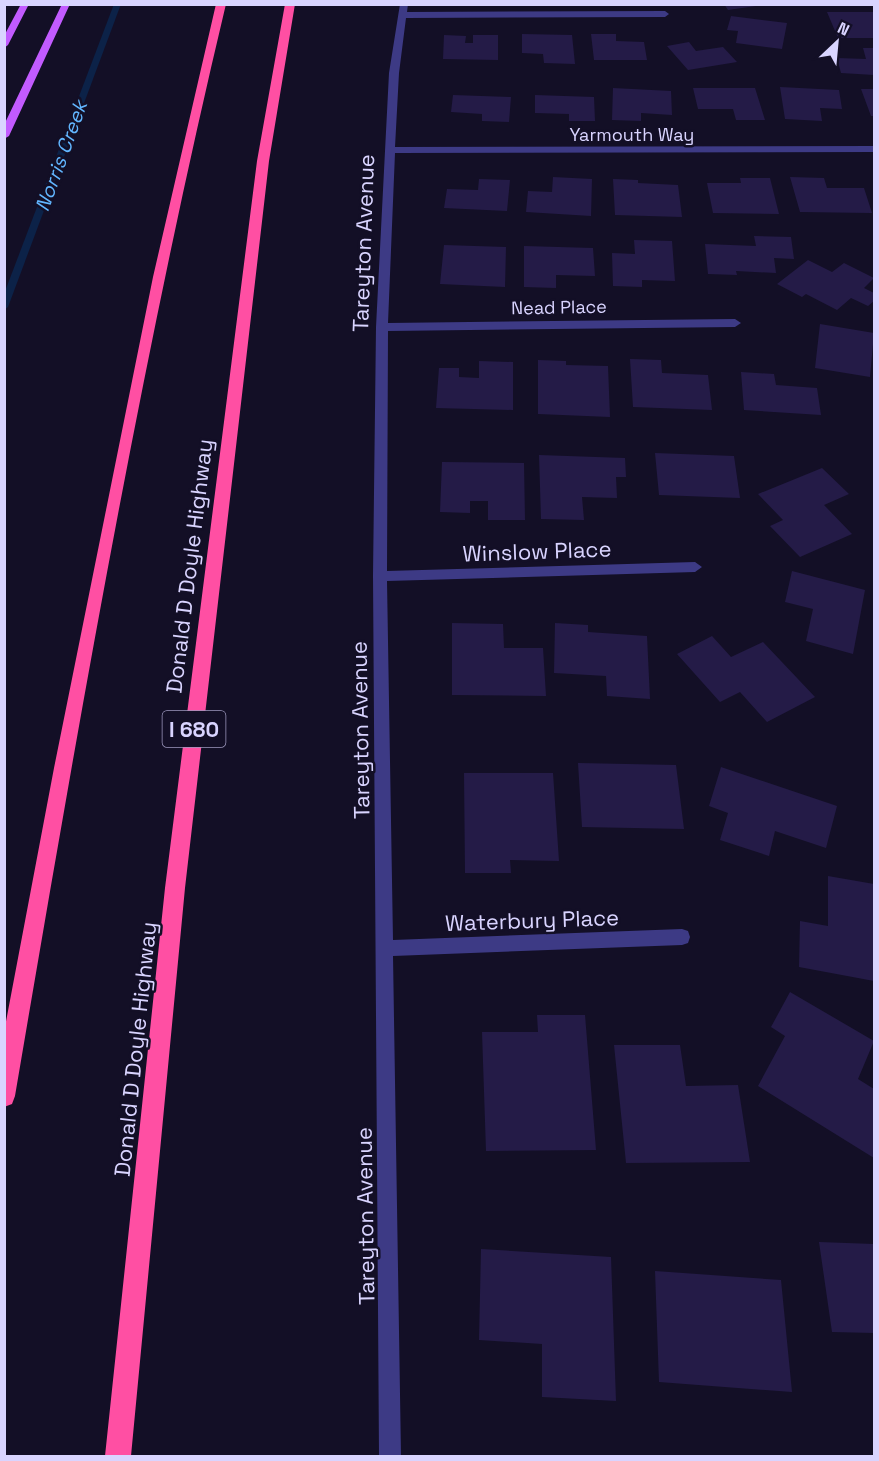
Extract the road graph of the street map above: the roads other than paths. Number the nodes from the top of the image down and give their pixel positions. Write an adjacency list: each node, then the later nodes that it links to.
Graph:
1 (25, 4): 7 (main road)
2 (66, 4): 8 (main road)
3 (221, 4): 17 (highway)
4 (290, 4): 18 (highway, Donald D Doyle Highway / I 680)
5 (403, 10): 6 (street); 10 (street, Tareyton Avenue)
6 (665, 14)
7 (4, 45)
8 (5, 132)
9 (874, 149): 10 (street, Yarmouth Way)
10 (389, 150): 12 (street, Tareyton Avenue)
11 (735, 323): 12 (street, Nead Place)
12 (382, 327): 14 (street, Tareyton Avenue)
13 (695, 567): 14 (street, Winslow Place)
14 (380, 576): 16 (street, Tareyton Avenue)
15 (682, 937): 16 (street, Waterbury Place)
16 (384, 948): 19 (street, Tareyton Avenue)
17 (4, 1096)
18 (118, 1456)
19 (390, 1456)

